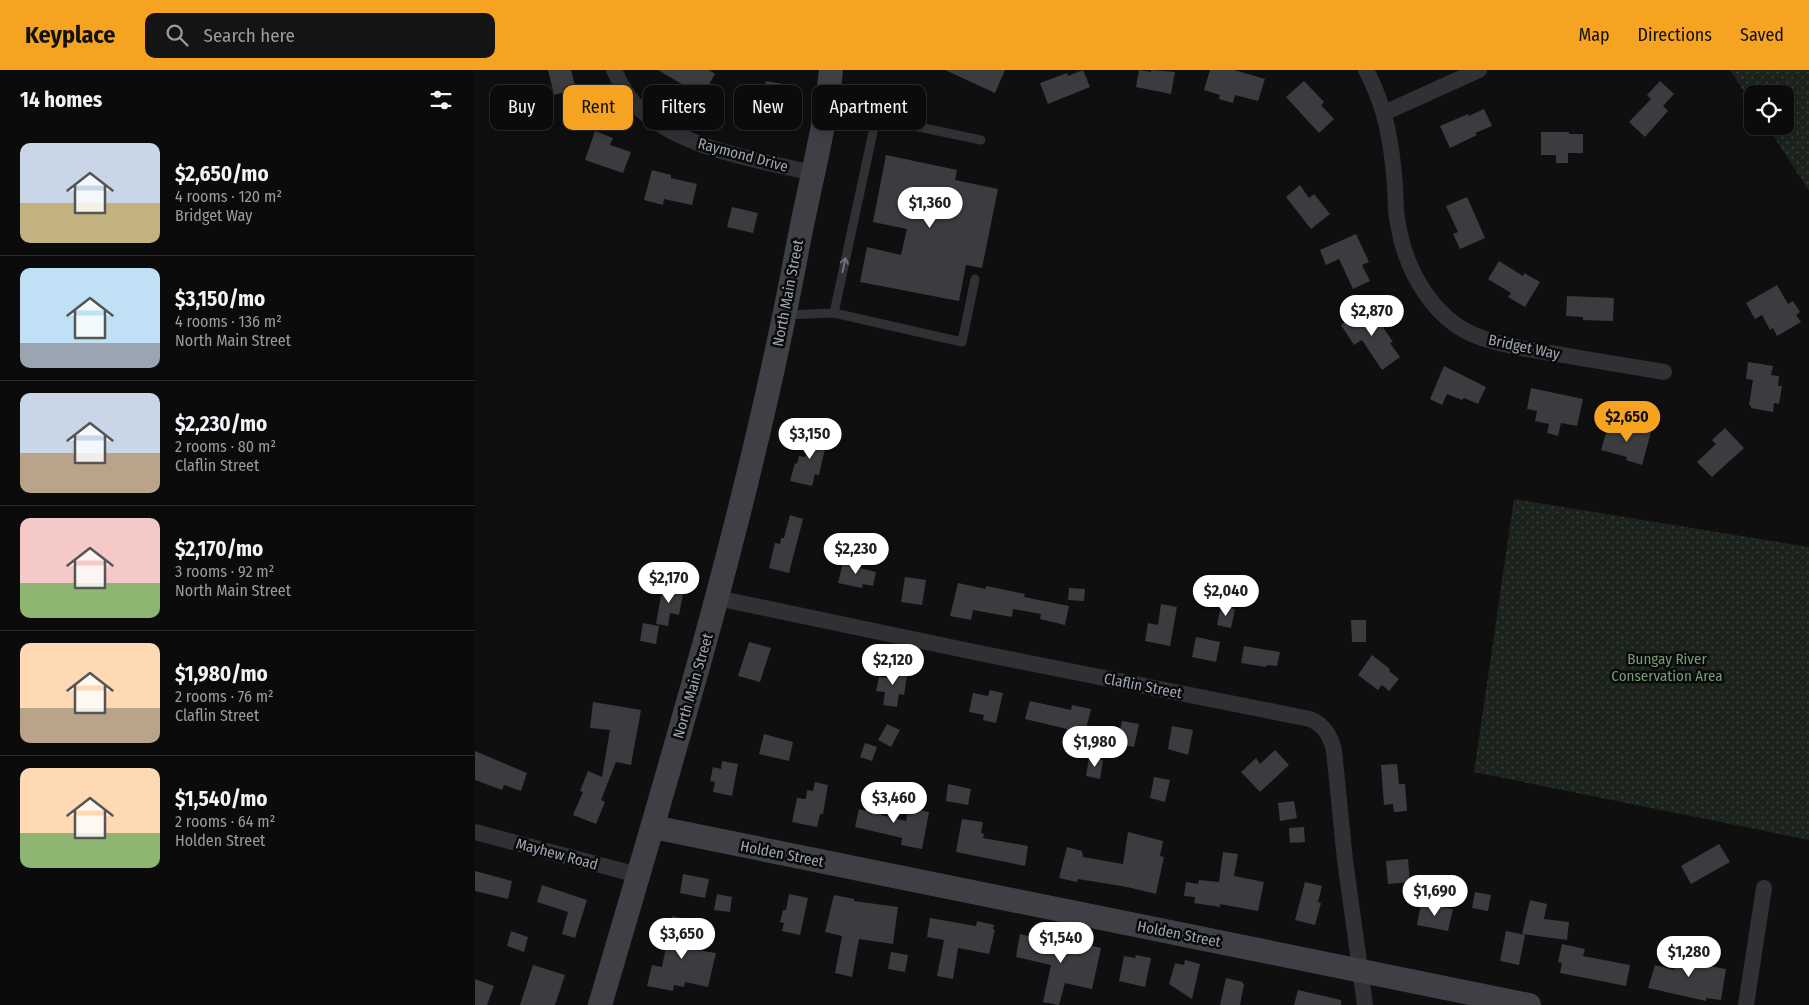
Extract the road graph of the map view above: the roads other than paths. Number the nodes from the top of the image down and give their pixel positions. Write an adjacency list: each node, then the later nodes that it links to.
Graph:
1 (614, 70): 11 (street, Raymond Drive)
2 (831, 70): 5 (main road, North Main Street)
3 (1366, 70): 6 (street, Bridget Way)
4 (1479, 70): 6 (street)
5 (829, 85)
6 (1384, 112): 15 (street, Bridget Way)
7 (926, 128): 10 (lane)
8 (820, 130): 11 (main road, North Main Street)
9 (873, 130): 13 (lane, one-way to 9)
10 (981, 140)
11 (812, 173): 14 (main road, North Main Street)
12 (975, 279): 13 (lane)
13 (834, 313): 14 (lane)
14 (785, 315): 16 (main road, North Main Street)
15 (1663, 372)
16 (717, 598): 17 (main road, North Main Street); 21 (street, Claflin Street)
17 (653, 827): 19 (main road, North Main Street); 21 (main road, Holden Street)
18 (475, 832): 19 (street, Mayhew Road)
19 (638, 876): 22 (main road, North Main Street)
20 (1764, 888): 25 (street)
21 (1361, 971): 23 (street, Claflin Street); 24 (main road, Holden Street)
22 (600, 1005)
23 (1365, 1005)
24 (1529, 1005)
25 (1745, 1005)

